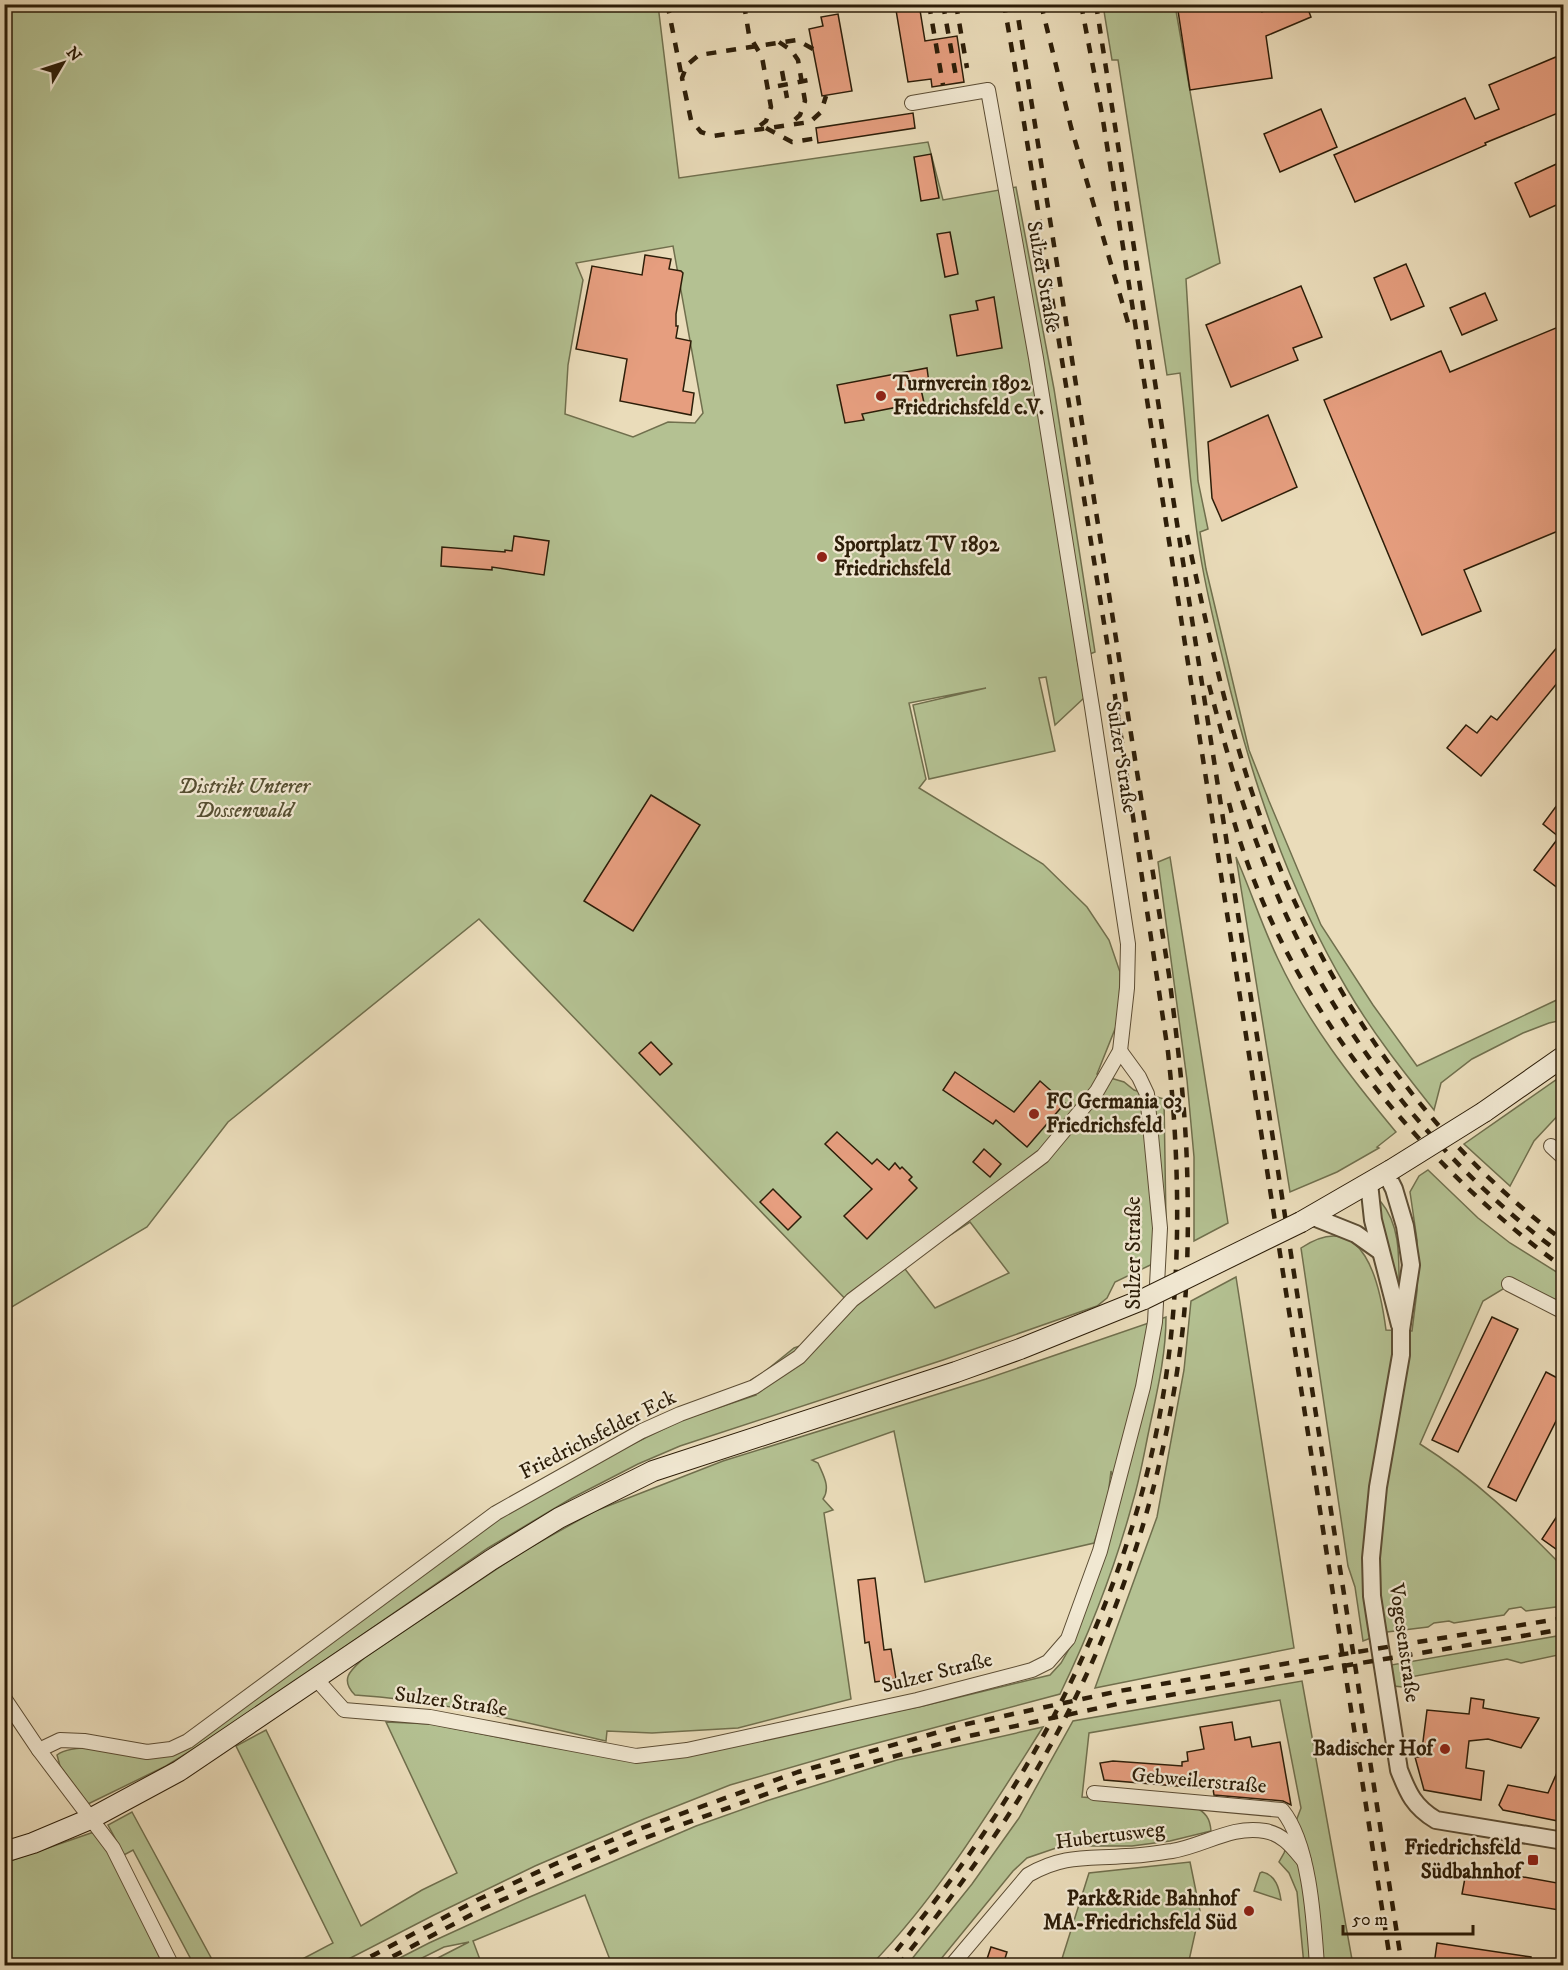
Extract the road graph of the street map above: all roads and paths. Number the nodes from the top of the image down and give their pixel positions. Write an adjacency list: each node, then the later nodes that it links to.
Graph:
1 (912, 104): 2 (street, Sulzer Straße)
2 (1120, 1050): 12 (street, Sulzer Straße); 14 (street, Friedrichsfelder Eck)
3 (1563, 1056): 6 (main road, bridge)
4 (1551, 1146): 5 (street)
5 (1563, 1158)
6 (1382, 1175): 7 (main road); 8 (street, Vogesenstraße); 11 (street, Vogesenstraße)
7 (1306, 1219): 8 (street); 12 (main road, bridge)
8 (1380, 1251): 11 (street, Vogesenstraße)
9 (1509, 1284): 10 (street)
10 (1563, 1312)
11 (1401, 1330): 17 (street, Vogesenstraße)
12 (317, 1680): 16 (main road)
13 (4, 1698): 14 (street)
14 (39, 1750): 16 (street)
15 (1094, 1792): 19 (street, Gebweilerstraße)
16 (90, 1819): 18 (main road); 20 (street)
17 (1563, 1841)
18 (4, 1852)
19 (1304, 1861): 21 (street, Hubertusweg); 22 (street, Gebweilerstraße)
20 (172, 1965)
21 (951, 1965)
22 (1317, 1965)

